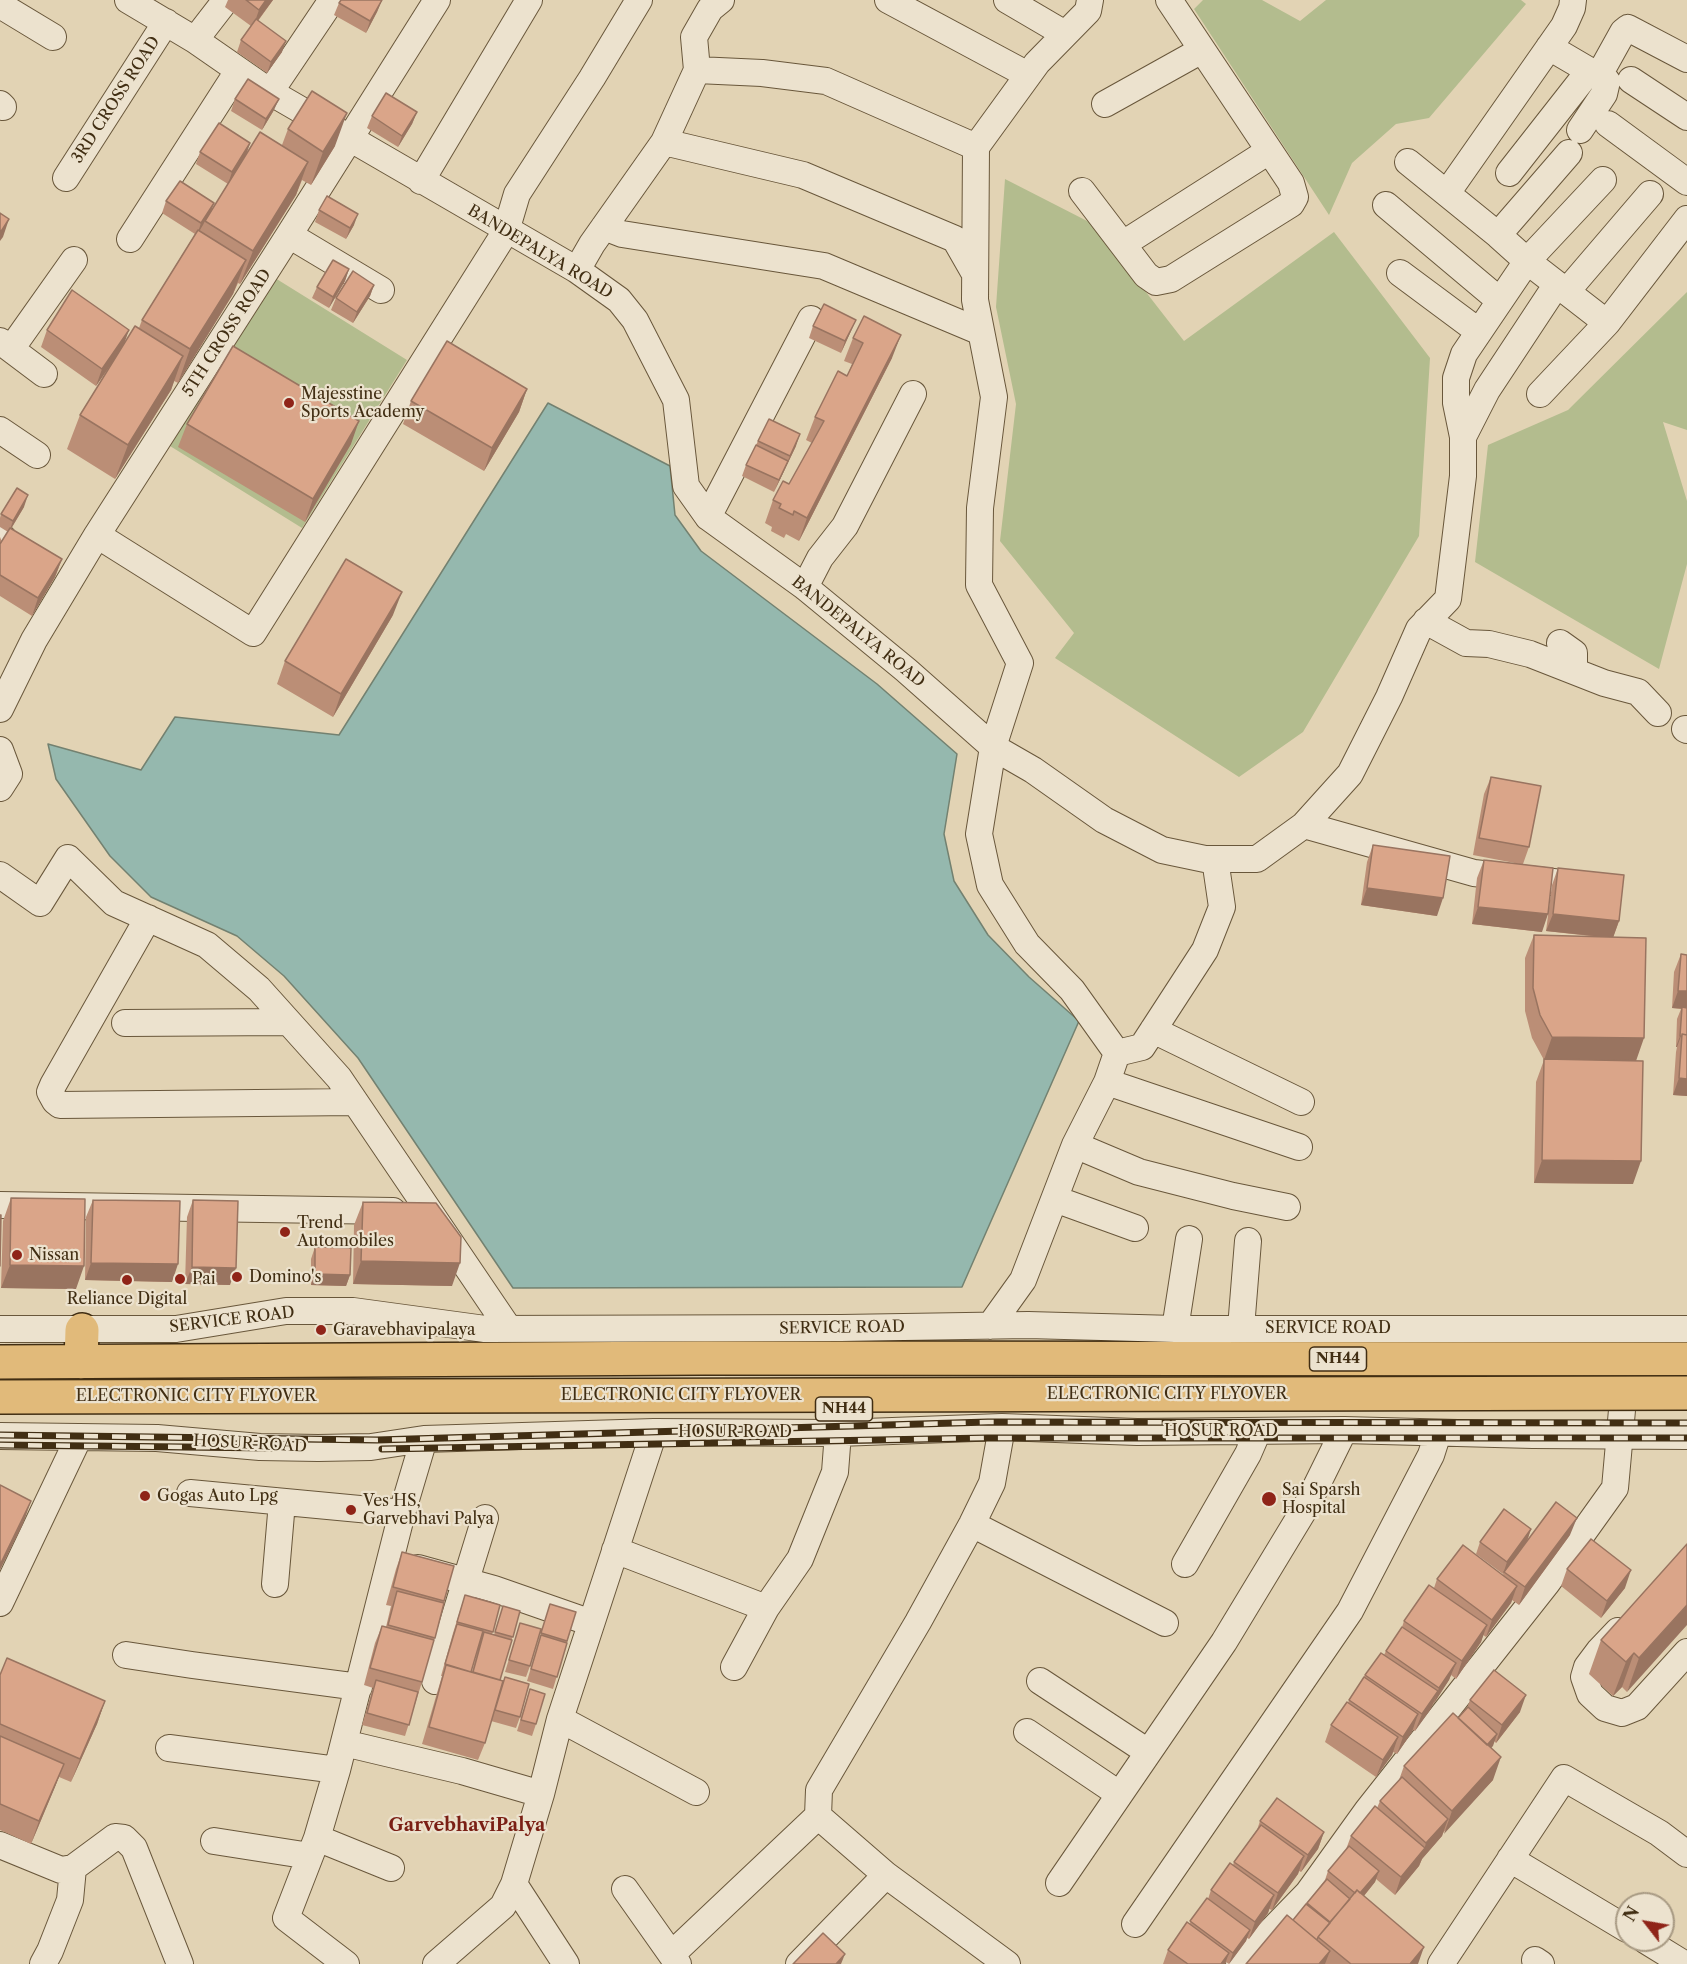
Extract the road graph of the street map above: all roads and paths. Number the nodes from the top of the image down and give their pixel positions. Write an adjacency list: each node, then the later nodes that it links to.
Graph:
1 (128, 0): 14 (street, BANDEPALYA ROAD)
2 (226, 0): 17 (street)
3 (332, 0): 26 (street)
4 (437, 0): 31 (street, 5TH CROSS ROAD)
5 (529, 0): 39 (street)
6 (639, 0): 48 (street)
7 (721, 0): 21 (street)
8 (888, 0): 24 (street)
9 (1007, 0): 15 (street)
10 (1090, 0): 15 (street)
11 (1169, 0): 19 (street)
12 (1573, 0): 18 (street)
13 (0, 5): 16 (street)
14 (166, 22): 17 (street, BANDEPALYA ROAD); 38 (street, 3RD CROSS ROAD)
15 (1065, 34): 24 (street)
16 (53, 36)
17 (195, 40): 22 (street, BANDEPALYA ROAD)
18 (1549, 47): 23 (street); 43 (street)
19 (1202, 50): 27 (street); 34 (street)
20 (1687, 59): 23 (street)
21 (697, 70): 32 (street); 33 (street)
22 (238, 71): 26 (street, BANDEPALYA ROAD); 51 (street)
23 (1594, 74): 30 (street); 37 (street)
24 (1028, 75): 33 (street)
25 (1631, 80): 28 (street)
26 (270, 92): 31 (street, BANDEPALYA ROAD)
27 (1105, 104)
28 (1687, 117)
29 (1608, 124): 41 (street)
30 (1580, 130)
31 (350, 139): 39 (street, BANDEPALYA ROAD); 49 (street, 5TH CROSS ROAD)
32 (663, 142): 47 (street); 57 (street)
33 (976, 147): 57 (street)
34 (1269, 151): 52 (street); 52 (street)
35 (1569, 153): 50 (street)
36 (1408, 162): 43 (street)
37 (1509, 173)
38 (66, 178)
39 (421, 180): 48 (street, BANDEPALYA ROAD)
40 (1603, 180): 54 (street, BANDEPALYA ROAD)
41 (1687, 182)
42 (1082, 191): 52 (street)
43 (1446, 193): 50 (street)
44 (1650, 194): 58 (street)
45 (1386, 205): 60 (street)
46 (1687, 219): 62 (street)
47 (604, 227): 55 (street); 64 (street)
48 (506, 231): 55 (street, BANDEPALYA ROAD); 73 (street)
49 (290, 235): 59 (street); 73 (street, 5TH CROSS ROAD)
50 (1498, 235): 54 (street)
51 (130, 239)
52 (1123, 244)
53 (74, 260): 65 (street)
54 (1527, 261): 58 (street); 60 (street, BANDEPALYA ROAD)
55 (577, 270): 72 (street, BANDEPALYA ROAD)
56 (1400, 273): 63 (street)
57 (975, 274): 64 (street)
58 (1562, 287): 62 (street); 70 (street)
59 (381, 290)
60 (1498, 300): 63 (street, BANDEPALYA ROAD)
61 (811, 319): 72 (street)
62 (1607, 323): 68 (street)
63 (1478, 331): 70 (street, BANDEPALYA ROAD)
64 (981, 332): 80 (street)
65 (5, 345): 66 (street)
66 (44, 374)
67 (913, 394): 74 (street)
68 (1540, 394)
69 (0, 430): 71 (street)
70 (1463, 437): 75 (street, BANDEPALYA ROAD)
71 (37, 455)
72 (708, 517): 74 (street, BANDEPALYA ROAD)
73 (97, 535): 78 (street, 5TH CROSS ROAD)
74 (805, 587): 80 (street, BANDEPALYA ROAD)
75 (1426, 621): 77 (street); 83 (street, BANDEPALYA ROAD)
76 (1560, 642): 77 (street)
77 (1574, 671): 79 (street)
78 (0, 709)
79 (1658, 713)
80 (993, 747): 84 (street, BANDEPALYA ROAD); 91 (street)
81 (0, 750): 82 (street)
82 (0, 788)
83 (1304, 825): 84 (street, BANDEPALYA ROAD); 86 (street)
84 (1215, 859): 90 (street)
85 (0, 875): 87 (street)
86 (1595, 887)
87 (148, 918): 88 (street); 94 (street)
88 (288, 1022): 89 (street); 94 (street)
89 (126, 1023)
90 (1153, 1030): 91 (street); 93 (street)
91 (1117, 1053): 92 (street)
92 (1107, 1082): 95 (street); 96 (street)
93 (1301, 1101)
94 (355, 1102): 100 (street)
95 (1075, 1145): 97 (street); 99 (street)
96 (1299, 1146)
97 (1055, 1199): 101 (street); 104 (street)
98 (0, 1205): 100 (street)
99 (1287, 1207)
100 (429, 1211): 109 (street)
101 (1135, 1228)
102 (1190, 1239): 110 (street)
103 (1248, 1241): 107 (street)
104 (1023, 1280): 105 (street); 106 (street)
105 (1028, 1325): 106 (street, SERVICE ROAD); 110 (street, SERVICE ROAD)
106 (990, 1326): 109 (street, SERVICE ROAD)
107 (1241, 1328): 110 (street, SERVICE ROAD); 111 (street, SERVICE ROAD)
108 (0, 1329): 112 (street, SERVICE ROAD)
109 (509, 1329): 112 (street, SERVICE ROAD)
110 (1175, 1329)
111 (1687, 1329)
112 (82, 1330): 116 (highway)
113 (990, 1359): 114 (highway, NH44); 116 (highway, NH44); 123 (highway)
114 (1687, 1359)
115 (0, 1362): 116 (highway, NH44)
116 (81, 1362)
117 (1687, 1371): 118 (highway, ELECTRONIC CITY FLYOVER)
118 (0, 1374)
119 (1687, 1393): 120 (highway, ELECTRONIC CITY FLYOVER, bridge)
120 (0, 1397)
121 (1687, 1409): 124 (highway, HOSUR ROAD / NH44)
122 (0, 1410): 123 (highway, HOSUR ROAD / NH44)
123 (995, 1418): 124 (highway, HOSUR ROAD / NH44); 126 (street, HOSUR ROAD); 128 (street, HOSUR ROAD); 138 (street)
124 (1621, 1423): 129 (street, HOSUR ROAD); 130 (street, HOSUR ROAD); 187 (street)
125 (1344, 1430): 126 (street, HOSUR ROAD); 129 (street, HOSUR ROAD); 159 (street)
126 (1258, 1431): 141 (street)
127 (654, 1432): 128 (street, HOSUR ROAD); 133 (street, HOSUR ROAD); 139 (street)
128 (838, 1433): 145 (street)
129 (1438, 1433): 177 (street)
130 (1687, 1436)
131 (0, 1437): 132 (street, HOSUR ROAD)
132 (80, 1437): 133 (street, HOSUR ROAD); 144 (street)
133 (424, 1439): 136 (street)
134 (190, 1493): 135 (street)
135 (282, 1502): 136 (street); 143 (street)
136 (402, 1513): 140 (street)
137 (485, 1518): 142 (street)
138 (972, 1524): 148 (street); 164 (street)
139 (615, 1550): 145 (street); 147 (street)
140 (391, 1561): 142 (street); 154 (street)
141 (1185, 1564)
142 (466, 1581): 147 (street); 152 (street)
143 (275, 1584)
144 (0, 1603)
145 (766, 1608): 151 (street)
146 (1631, 1616): 149 (street)
147 (591, 1623): 155 (street)
148 (1165, 1623)
149 (1687, 1652)
150 (126, 1655): 154 (street)
151 (734, 1667)
152 (435, 1681)
153 (1040, 1681): 159 (street)
154 (359, 1687): 157 (street)
155 (560, 1719): 161 (street); 162 (street)
156 (1027, 1732): 163 (street)
157 (344, 1743): 160 (street); 162 (street)
158 (169, 1748): 160 (street)
159 (1148, 1752): 163 (street)
160 (337, 1770): 167 (street)
161 (696, 1792)
162 (541, 1794): 174 (street)
163 (1119, 1794): 173 (street)
164 (818, 1816): 172 (street); 179 (street)
165 (214, 1841): 167 (street)
166 (0, 1845): 170 (street)
167 (314, 1847): 171 (street); 183 (street)
168 (1687, 1854): 169 (street)
169 (1510, 1859): 176 (street); 188 (street)
170 (73, 1868): 181 (street); 182 (street)
171 (391, 1868)
172 (886, 1875): 185 (street); 186 (street)
173 (1059, 1883)
174 (514, 1884): 180 (street); 184 (street)
175 (625, 1889): 179 (street)
176 (1615, 1922)
177 (1135, 1924)
178 (1664, 1952): 189 (street)
179 (675, 1959)
180 (443, 1962)
181 (43, 1964)
182 (180, 1964)
183 (346, 1964)
184 (566, 1964)
185 (799, 1964)
186 (1007, 1964)
187 (1239, 1964)
188 (1441, 1964)
189 (1684, 1964)

